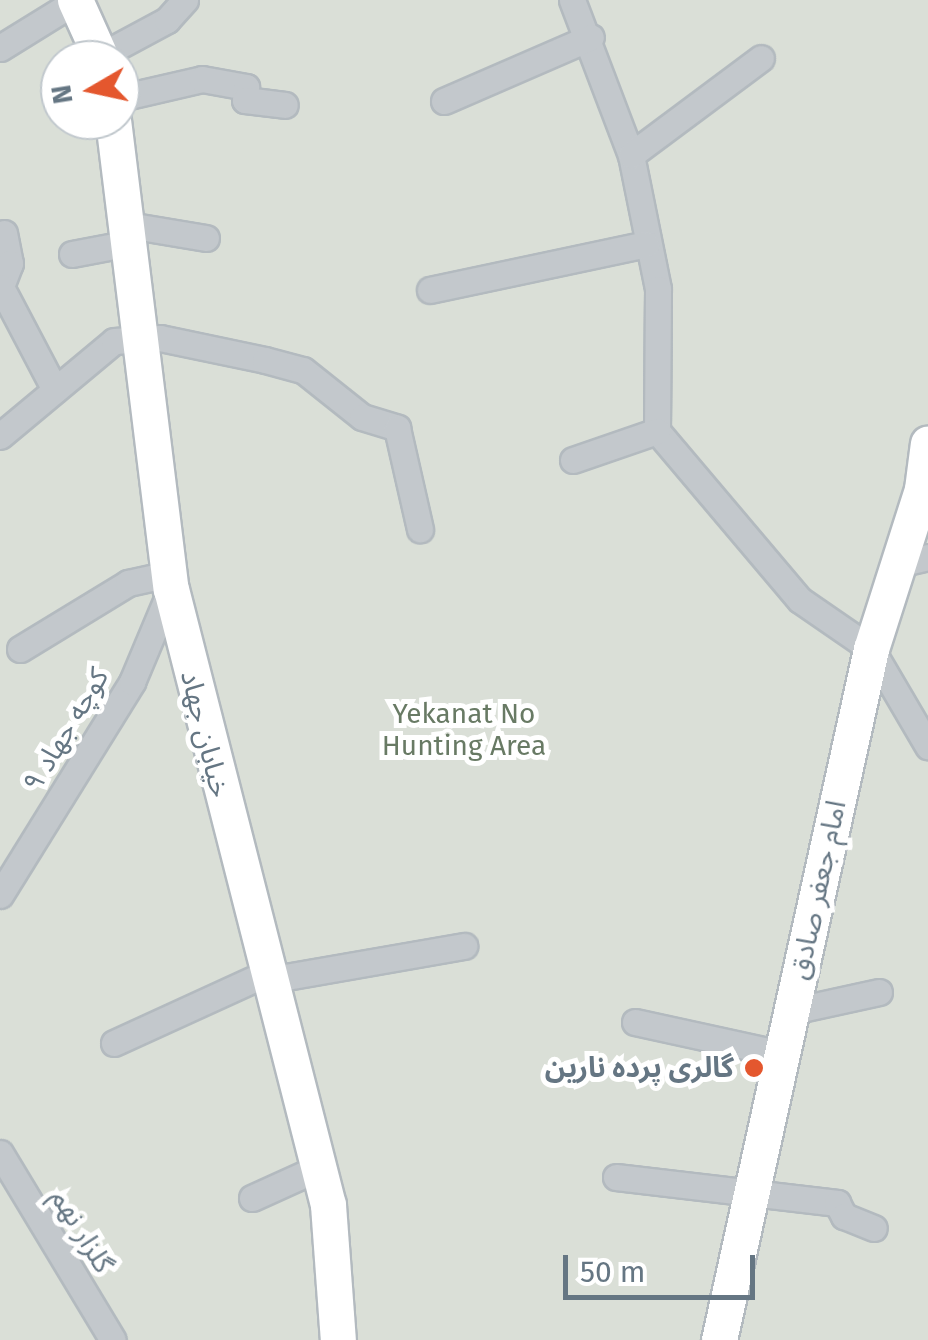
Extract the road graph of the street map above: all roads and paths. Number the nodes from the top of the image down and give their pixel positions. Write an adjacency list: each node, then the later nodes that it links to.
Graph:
1 (185, 0): 6 (street)
2 (572, 0): 4 (street)
3 (75, 1): 5 (main road); 7 (street)
4 (591, 38): 10 (street); 13 (street)
5 (93, 40)
6 (133, 40)
7 (0, 48)
8 (762, 58): 13 (street)
9 (140, 93): 11 (street)
10 (444, 102)
11 (285, 105)
12 (116, 140): 15 (main road, خیابان جهاد)
13 (631, 155): 17 (street)
14 (4, 233): 21 (street)
15 (129, 234): 16 (street); 18 (street); 20 (main road, خیابان جهاد)
16 (206, 238)
17 (646, 244): 19 (street); 22 (street)
18 (72, 254)
19 (430, 290)
20 (141, 337): 21 (street); 26 (street); 28 (main road, خیابان جهاد)
21 (55, 390): 23 (street)
22 (657, 431): 25 (street); 30 (street)
23 (0, 436)
24 (928, 443): 27 (main road, امام جعفر صادق)
25 (573, 460)
26 (420, 529)
27 (913, 560): 30 (main road, امام جعفر صادق)
28 (170, 581): 29 (street); 32 (street, کوچه جهاد ۹); 34 (main road, خیابان جهاد)
29 (20, 649)
30 (871, 649): 31 (street); 36 (main road, امام جعفر صادق)
31 (928, 746)
32 (0, 895)
33 (464, 946): 34 (street)
34 (267, 974): 38 (street); 41 (main road, خیابان جهاد)
35 (878, 992): 36 (street)
36 (792, 1011): 39 (main road, امام جعفر صادق)
37 (635, 1022): 39 (street)
38 (114, 1043)
39 (782, 1054): 43 (main road, امام جعفر صادق)
40 (0, 1153): 46 (street, گلزار نهم)
41 (318, 1168): 44 (street); 47 (main road, خیابان جهاد)
42 (616, 1177): 43 (street)
43 (752, 1190): 45 (street); 48 (main road, امام جعفر صادق)
44 (252, 1198)
45 (874, 1228)
46 (113, 1340)
47 (338, 1340)
48 (720, 1340)

